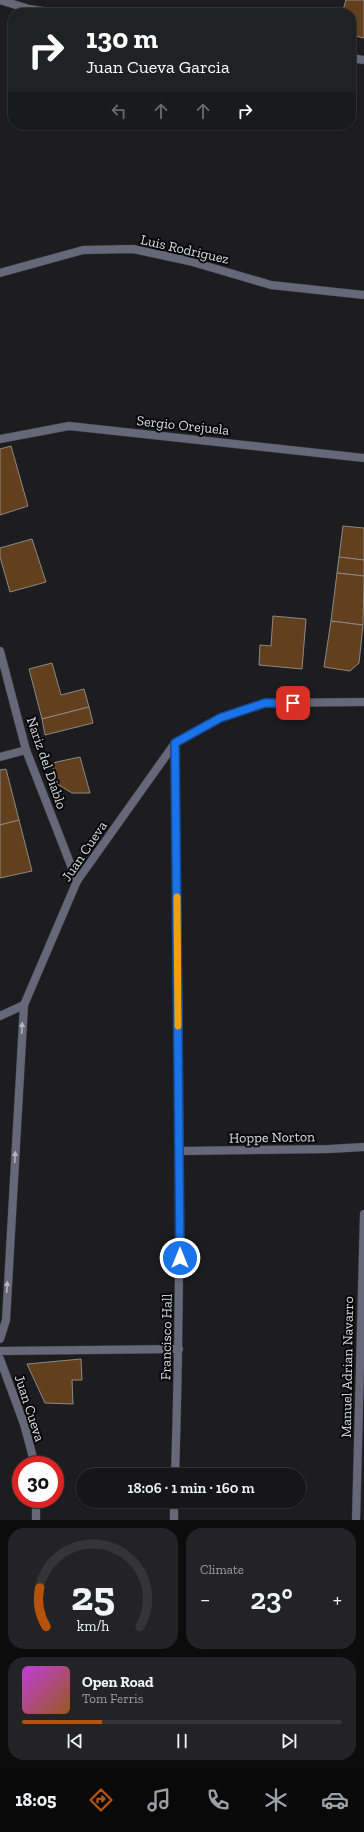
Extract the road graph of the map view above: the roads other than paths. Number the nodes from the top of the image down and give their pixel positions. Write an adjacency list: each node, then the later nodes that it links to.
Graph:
1 (0, 0): 2 (street)
2 (26, 8)
3 (0, 273): 4 (street, Luis Rodriguez)
4 (364, 295)
5 (0, 438): 6 (street, Sergio Orejuela)
6 (364, 458)
7 (0, 651): 10 (street, Nariz del Diablo)
8 (364, 702): 9 (street)
9 (175, 743): 12 (street, Juan Cueva); 16 (street, Francisco Hall)
10 (26, 750): 11 (street); 12 (street, Nariz del Diablo)
11 (0, 757)
12 (77, 881): 13 (street, Juan Cueva)
13 (24, 1005): 14 (street); 18 (street, Juan Cueva, one-way to 13)
14 (0, 1016)
15 (364, 1147): 16 (street, Hoppe Norton)
16 (180, 1151): 19 (street, Francisco Hall)
17 (364, 1214): 28 (street, Manuel Adrian Navarro)
18 (0, 1339)
19 (179, 1349): 20 (street); 23 (street, Francisco Hall)
20 (0, 1350)
21 (0, 1359): 22 (street, Juan Cueva)
22 (33, 1456)
23 (175, 1468)
24 (36, 1508): 26 (street)
25 (174, 1508): 27 (street)
26 (36, 1520)
27 (174, 1520)
28 (356, 1520)

